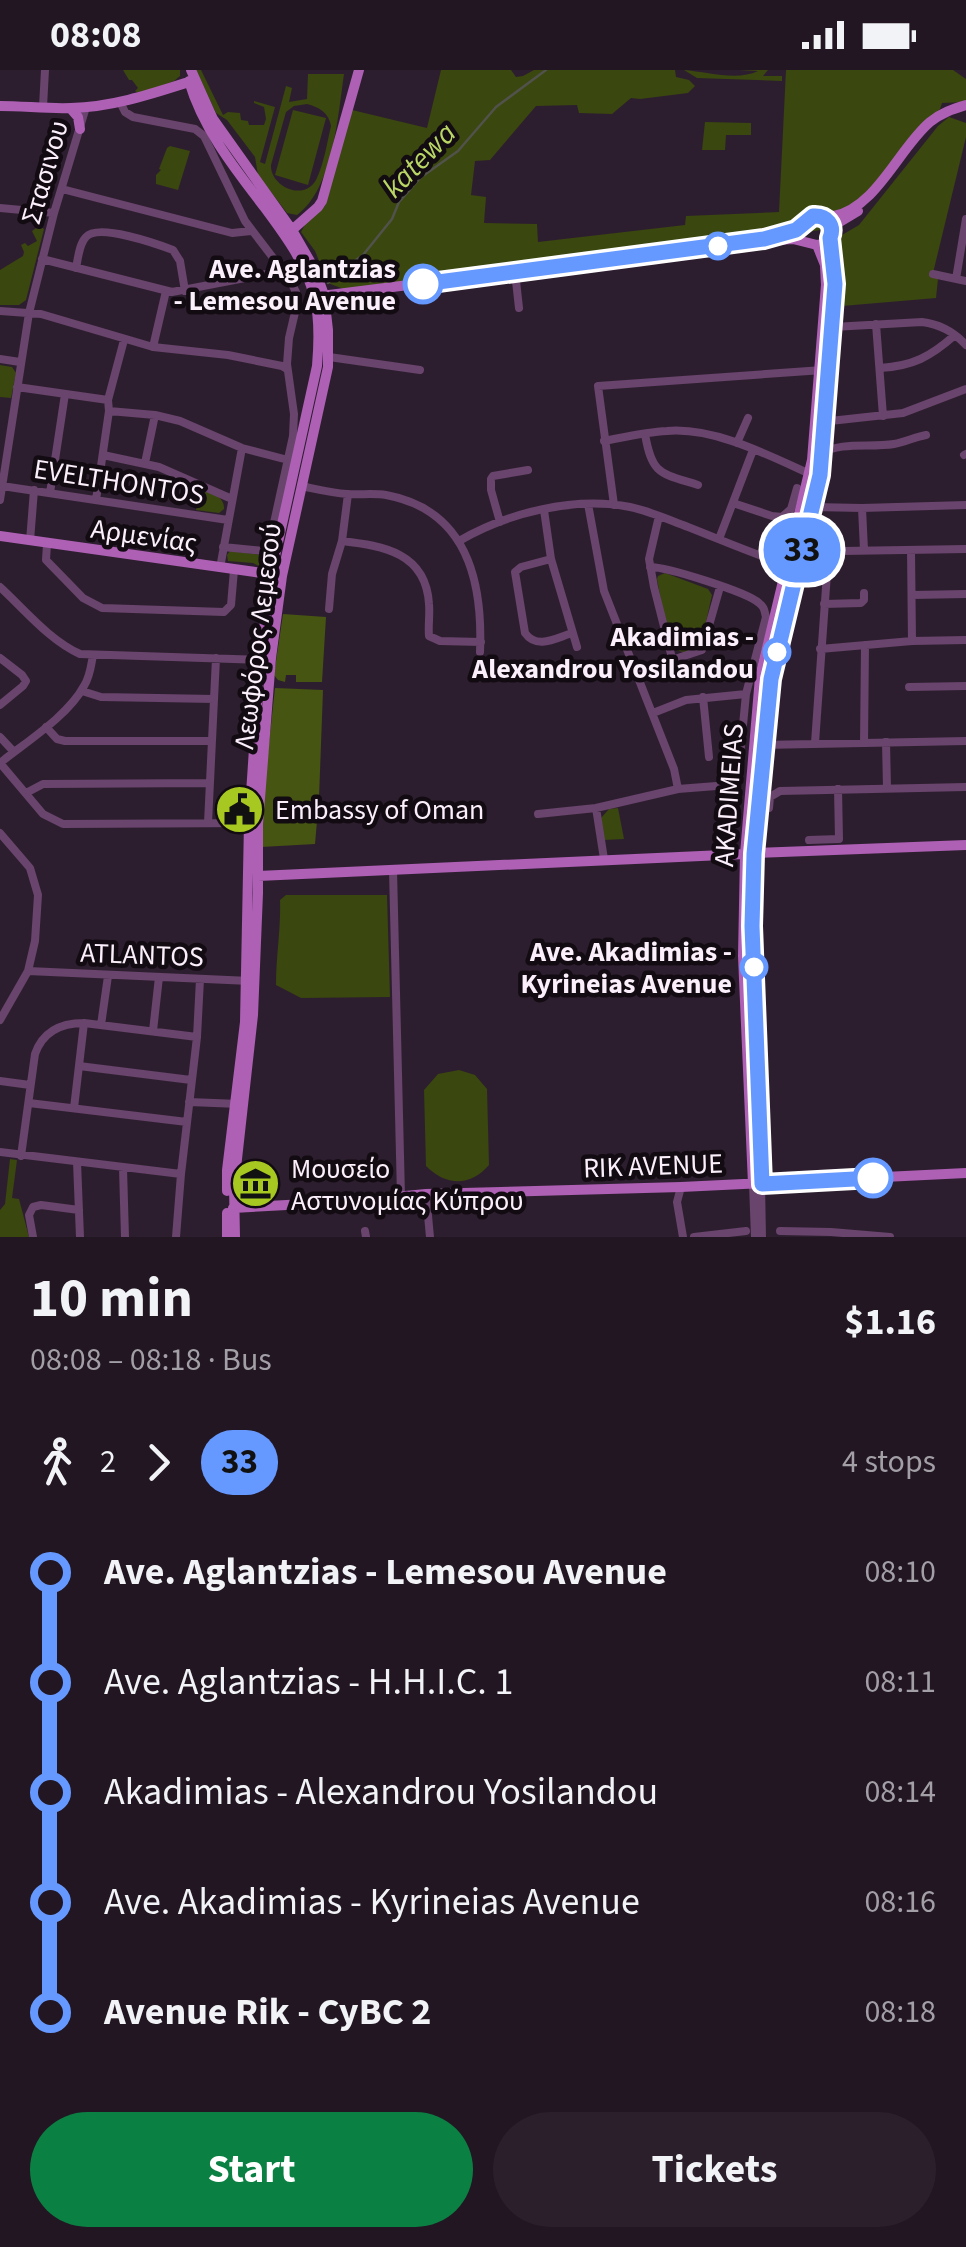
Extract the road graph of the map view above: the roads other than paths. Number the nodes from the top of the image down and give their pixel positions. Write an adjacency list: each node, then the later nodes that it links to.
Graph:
1 (45, 70): 7 (street)
2 (358, 70): 17 (main road)
3 (192, 79): 5 (main road); 6 (main road); 17 (main road, Λεωφόρος Λεμεσού); 30 (main road, Λεωφόρος Λεμεσού)
4 (0, 106): 7 (main road)
5 (122, 106): 6 (main road); 18 (street)
6 (86, 107): 8 (main road); 10 (street, Στασινου)
7 (43, 108): 8 (main road)
8 (70, 108): 10 (main road)
9 (964, 110): 14 (main road); 19 (main road)
10 (80, 130): 11 (street, Στασινου)
11 (62, 189): 13 (street, Στασινου); 18 (street)
12 (0, 208): 13 (street)
13 (54, 213): 22 (street, Στασινου)
14 (822, 216): 16 (main road); 19 (main road)
15 (966, 219): 27 (street)
16 (803, 226): 20 (main road); 21 (main road)
17 (292, 230): 30 (main road, Λεωφόρος Λεμεσού)
18 (251, 231): 24 (street)
19 (831, 235): 21 (main road); 35 (main road, AKADIMEIAS)
20 (764, 239): 21 (main road); 25 (main road)
21 (812, 243): 46 (main road, AKADIMEIAS)
22 (42, 259): 23 (street); 33 (street, Στασινου)
23 (76, 268): 28 (street); 29 (street)
24 (282, 271): 28 (street); 44 (street)
25 (515, 272): 30 (main road); 31 (street)
26 (933, 274): 27 (street)
27 (961, 280)
28 (185, 291): 29 (street)
29 (166, 292): 39 (street)
30 (319, 296): 40 (main road, Λεωφόρος Λεμεσού); 49 (main road, Λεωφόρος Λεμεσού)
31 (519, 308)
32 (0, 311): 33 (street)
33 (28, 313): 37 (street); 42 (street, Στασινου)
34 (876, 324): 35 (street); 36 (street); 43 (street)
35 (833, 326): 46 (main road, AKADIMEIAS)
36 (955, 335): 38 (street); 43 (street)
37 (124, 340): 39 (street); 52 (street)
38 (966, 345)
39 (153, 347): 44 (street)
40 (329, 357): 45 (street); 73 (main road, Λεωφόρος Λεμεσού)
41 (0, 359): 42 (street)
42 (20, 362): 48 (street, Στασινου)
43 (880, 368): 55 (street)
44 (287, 369): 47 (street)
45 (420, 370)
46 (824, 370): 57 (main road, AKADIMEIAS); 60 (street)
47 (290, 385): 49 (street); 66 (street)
48 (17, 387): 51 (street); 72 (street, Στασινου)
49 (313, 388): 106 (main road, Λεωφόρος Λεμεσού)
50 (966, 389): 55 (street)
51 (65, 394): 52 (street); 76 (street)
52 (108, 400): 53 (street)
53 (109, 411): 54 (street); 65 (street)
54 (156, 416): 62 (street); 68 (street)
55 (883, 416): 57 (street)
56 (748, 418): 61 (street)
57 (821, 422): 64 (main road, AKADIMEIAS); 67 (main road, AKADIMEIAS)
58 (644, 434): 60 (street); 61 (street); 71 (street)
59 (926, 435): 64 (street)
60 (604, 441): 83 (street)
61 (736, 444): 63 (street)
62 (242, 448): 66 (street); 78 (street)
63 (753, 450): 70 (street); 81 (street)
64 (823, 452): 67 (street); 85 (main road, AKADIMEIAS)
65 (103, 454): 68 (street); 80 (street)
66 (288, 460): 97 (street)
67 (812, 460): 70 (main road, AKADIMEIAS)
68 (144, 463): 78 (street)
69 (528, 470): 90 (street)
70 (810, 474): 85 (main road, AKADIMEIAS)
71 (698, 485)
72 (2, 486): 75 (street, EVELTHONTOS); 79 (street, Στασινου)
73 (301, 486): 77 (street); 106 (main road, Λεωφόρος Λεμεσού)
74 (797, 488): 81 (street)
75 (34, 490): 76 (street, EVELTHONTOS); 93 (street)
76 (50, 493): 80 (street, EVELTHONTOS)
77 (348, 494): 94 (street); 95 (street)
78 (232, 499): 89 (street)
79 (0, 500)
80 (96, 500): 89 (street, EVELTHONTOS)
81 (733, 503): 92 (street)
82 (588, 504): 83 (street); 87 (street); 127 (street)
83 (614, 505): 88 (street)
84 (966, 505): 86 (street)
85 (808, 506): 86 (street); 102 (main road, AKADIMEIAS)
86 (862, 508): 99 (street)
87 (544, 510): 90 (street); 101 (street)
88 (659, 516): 92 (street); 103 (street)
89 (228, 520): 97 (street)
90 (500, 522): 95 (street)
91 (0, 536): 93 (main road, Αρμενίας)
92 (719, 539): 102 (street)
93 (30, 541): 96 (main road, Αρμενίας)
94 (342, 541): 113 (street); 117 (street)
95 (459, 541): 117 (street)
96 (47, 544): 104 (main road, Αρμενίας); 105 (street)
97 (224, 546): 104 (street)
98 (966, 549): 100 (street)
99 (864, 550): 100 (street); 112 (street)
100 (911, 550): 111 (street)
101 (552, 559): 114 (street); 114 (street)
102 (791, 563): 143 (main road, AKADIMEIAS)
103 (650, 566): 108 (street); 125 (street)
104 (220, 568): 105 (main road, Αρμενίας)
105 (234, 570): 106 (main road, Αρμενίας)
106 (276, 575): 126 (main road, Λεωφόρος Λεμεσού); 157 (main road, Λεωφόρος Λεμεσού)
107 (0, 587): 122 (street)
108 (720, 587): 125 (street); 131 (street)
109 (864, 593): 112 (street)
110 (966, 594): 111 (street)
111 (912, 595): 116 (street)
112 (824, 604): 120 (street)
113 (329, 609)
114 (572, 633): 119 (street)
115 (966, 640): 116 (street)
116 (912, 641): 118 (street)
117 (481, 642): 121 (street)
118 (865, 645): 120 (street); 142 (street)
119 (577, 647)
120 (820, 649): 141 (street)
121 (480, 652)
122 (93, 655): 124 (street); 130 (street)
123 (0, 658): 134 (street)
124 (216, 658): 126 (street); 133 (street)
125 (672, 658): 127 (street)
126 (260, 660): 157 (main road, Λεωφόρος Λεμεσού)
127 (636, 672): 135 (street)
128 (966, 686): 129 (street)
129 (909, 688)
130 (82, 691): 133 (street); 136 (street)
131 (746, 694): 132 (street); 150 (street)
132 (703, 697): 135 (street); 145 (street)
133 (214, 699): 139 (street)
134 (0, 706)
135 (653, 713): 150 (street)
136 (46, 727): 139 (street); 144 (street)
137 (0, 737): 144 (street)
138 (966, 740): 140 (street)
139 (212, 741): 147 (street)
140 (886, 742): 142 (street); 149 (street)
141 (815, 743): 142 (street); 143 (street)
142 (864, 743)
143 (759, 744): 161 (main road, AKADIMEIAS)
144 (14, 752): 146 (street)
145 (710, 757)
146 (0, 763): 152 (street)
147 (210, 783): 152 (street); 156 (street)
148 (966, 786): 149 (street)
149 (887, 788): 151 (street)
150 (678, 789): 153 (street)
151 (838, 789): 154 (street); 159 (street)
152 (26, 793): 156 (street)
153 (596, 808): 155 (street); 162 (street)
154 (769, 808)
155 (538, 814)
156 (208, 823): 157 (street)
157 (253, 823): 164 (main road, Λεωφόρος Λεμεσού); 169 (main road, Λεωφόρος Λεμεσού)
158 (0, 834): 165 (street)
159 (809, 840)
160 (966, 845): 161 (main road)
161 (749, 854): 162 (main road); 191 (main road, AKADIMEIAS)
162 (604, 859): 163 (main road)
163 (393, 870): 164 (main road); 194 (street)
164 (258, 876): 169 (main road, Λεωφόρος Λεμεσού)
165 (28, 971): 166 (street, ATLANTOS); 170 (street)
166 (108, 976): 167 (street, ATLANTOS); 172 (street)
167 (158, 977): 168 (street, ATLANTOS); 173 (street)
168 (200, 979): 169 (street, ATLANTOS); 174 (street)
169 (251, 981): 181 (main road, Λεωφόρος Λεμεσού)
170 (0, 1020)
171 (84, 1023): 172 (street); 175 (street); 178 (street)
172 (100, 1025): 173 (street)
173 (153, 1031): 174 (street)
174 (197, 1036): 176 (street)
175 (79, 1066): 176 (street); 182 (street)
176 (191, 1080): 179 (street)
177 (0, 1081): 178 (street)
178 (30, 1085): 180 (street)
179 (189, 1102): 181 (street); 183 (street)
180 (28, 1103): 182 (street); 185 (street)
181 (239, 1104): 190 (main road, Λεωφόρος Λεμεσού); 196 (main road, Λεωφόρος Λεμεσού)
182 (74, 1108): 183 (street)
183 (187, 1122): 189 (street)
184 (0, 1152): 185 (street)
185 (22, 1156): 186 (street)
186 (77, 1162): 187 (street); 197 (street)
187 (123, 1168): 189 (street); 203 (street)
188 (966, 1172): 191 (main road, RIK AVENUE)
189 (181, 1174): 204 (street)
190 (234, 1181): 195 (main road); 196 (main road, Λεωφόρος Λεμεσού)
191 (758, 1184): 192 (main road, RIK AVENUE); 210 (street, AKADIMEIAS)
192 (681, 1188): 193 (main road, RIK AVENUE); 208 (street)
193 (426, 1194): 194 (main road, RIK AVENUE); 207 (street)
194 (401, 1196): 195 (main road, RIK AVENUE)
195 (257, 1204): 196 (main road, RIK AVENUE); 206 (main road)
196 (230, 1205): 205 (main road, Λεωφόρος Λεμεσού); 206 (main road, Λεωφόρος Λεμεσού)
197 (79, 1210): 201 (street); 202 (street)
198 (746, 1231): 209 (street)
199 (780, 1231): 200 (street)
200 (795, 1234): 211 (street)
201 (33, 1237)
202 (80, 1237)
203 (126, 1237)
204 (176, 1237)
205 (227, 1237)
206 (235, 1237)
207 (430, 1237)
208 (684, 1237)
209 (694, 1237)
210 (759, 1237)
211 (890, 1237)

